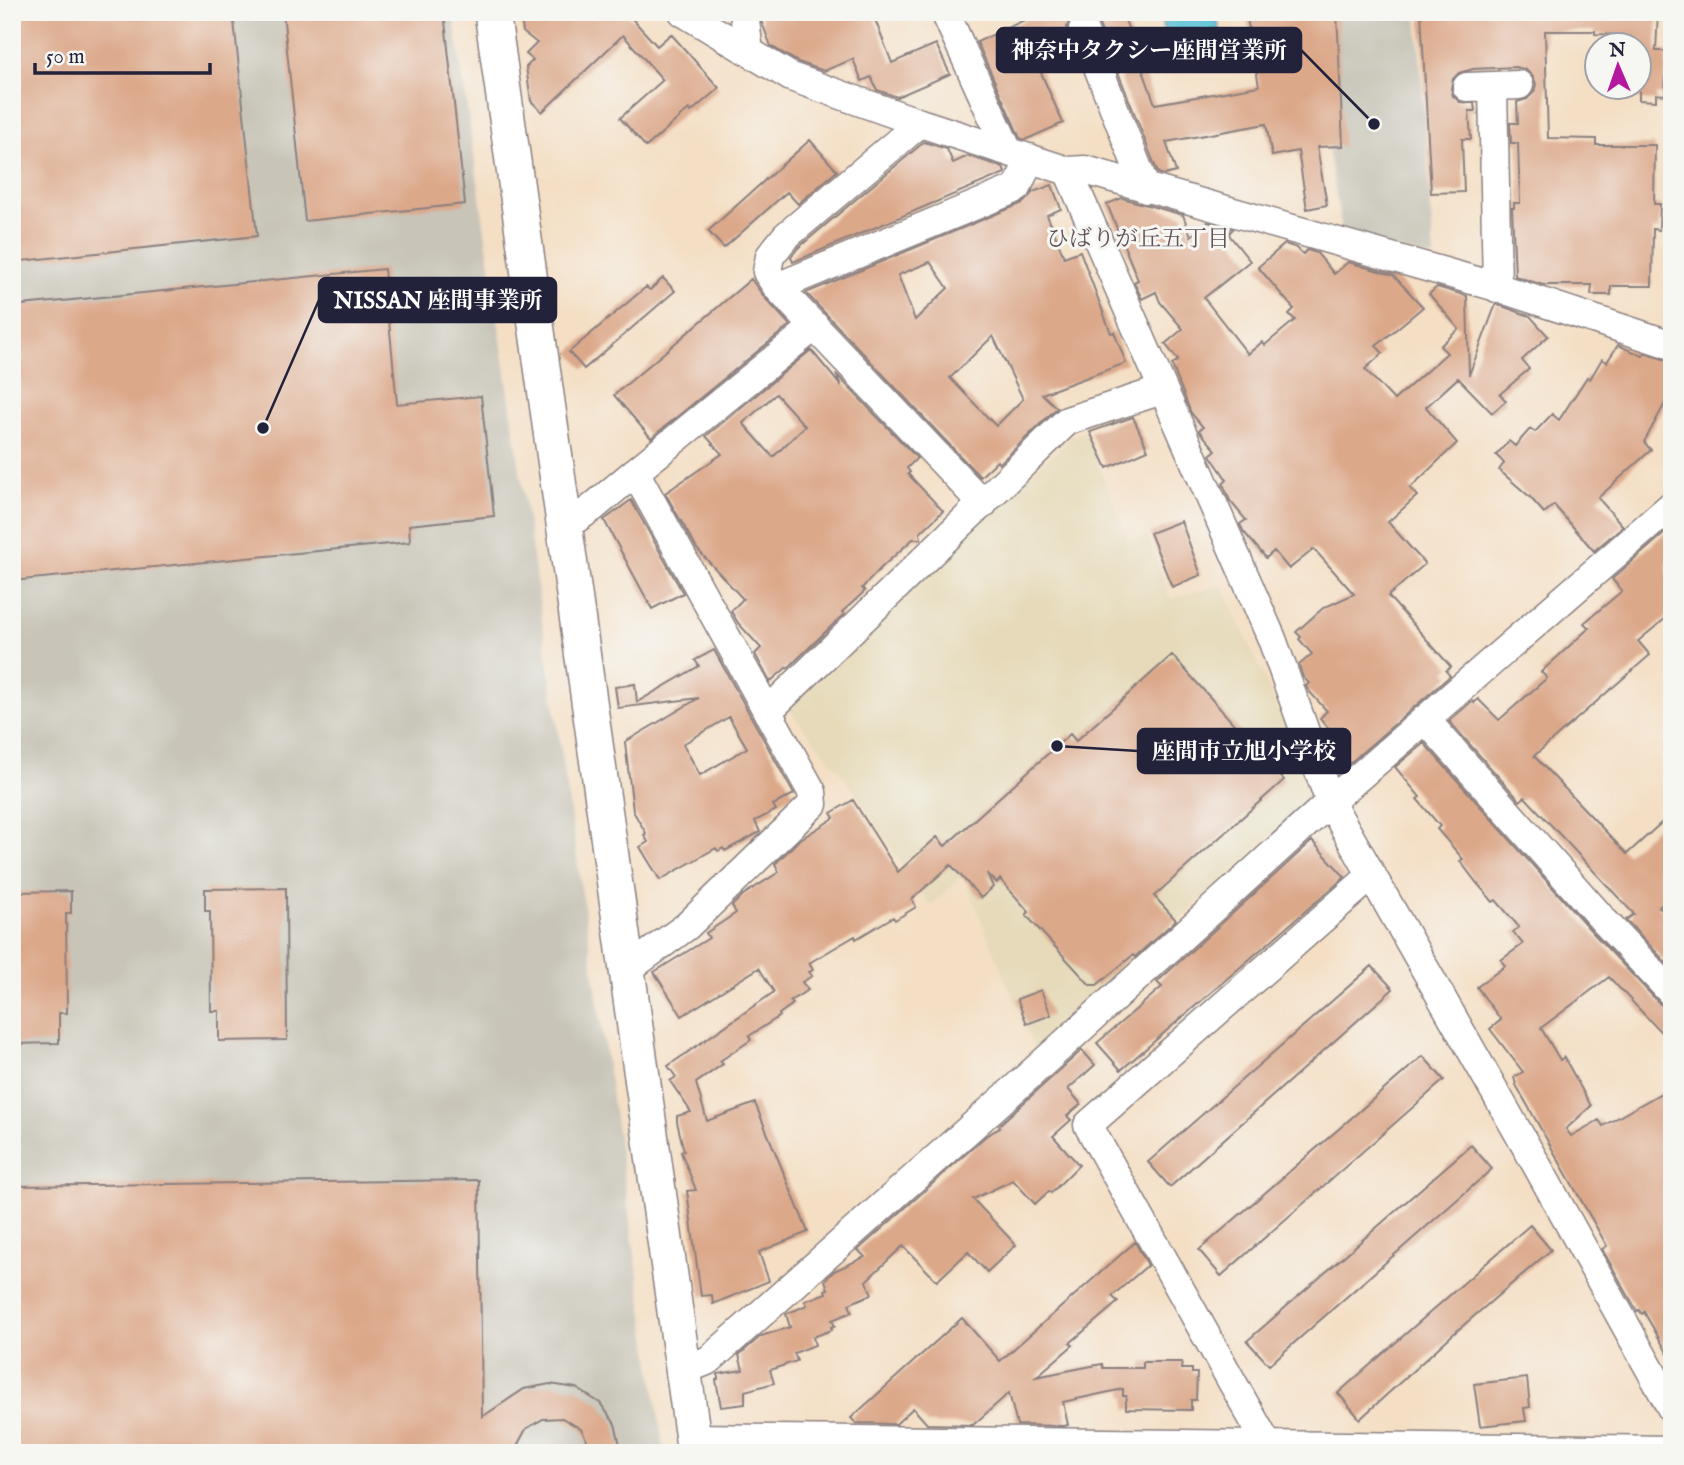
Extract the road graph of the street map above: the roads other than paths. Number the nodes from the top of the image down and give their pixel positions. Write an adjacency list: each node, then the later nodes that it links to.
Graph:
1 (492, 12): 20 (street)
2 (683, 12): 6 (street)
3 (744, 12): 6 (street)
4 (945, 12): 9 (street)
5 (1083, 29): 11 (street)
6 (749, 52): 8 (street)
7 (1493, 86): 13 (street)
8 (920, 123): 9 (street); 12 (street)
9 (1019, 154): 10 (street); 12 (street)
10 (1068, 171): 11 (street); 16 (street)
11 (1146, 190): 13 (street)
12 (777, 288): 14 (street)
13 (1497, 288): 15 (street)
14 (815, 326): 17 (street); 18 (street)
15 (1672, 345)
16 (1162, 390): 18 (street); 23 (street)
17 (635, 472): 20 (street); 21 (street)
18 (983, 503): 21 (street)
19 (1672, 505): 22 (street)
20 (564, 527): 25 (street)
21 (768, 711): 25 (street)
22 (1425, 719): 23 (street); 26 (street)
23 (1331, 802): 24 (street); 27 (street)
24 (1372, 875): 28 (street); 29 (street)
25 (628, 969): 27 (street)
26 (1672, 993)
27 (684, 1370): 30 (street)
28 (1672, 1409)
29 (1267, 1444): 30 (street); 31 (street)
30 (694, 1445)
31 (1415, 1449): 32 (street)
32 (1672, 1450)

